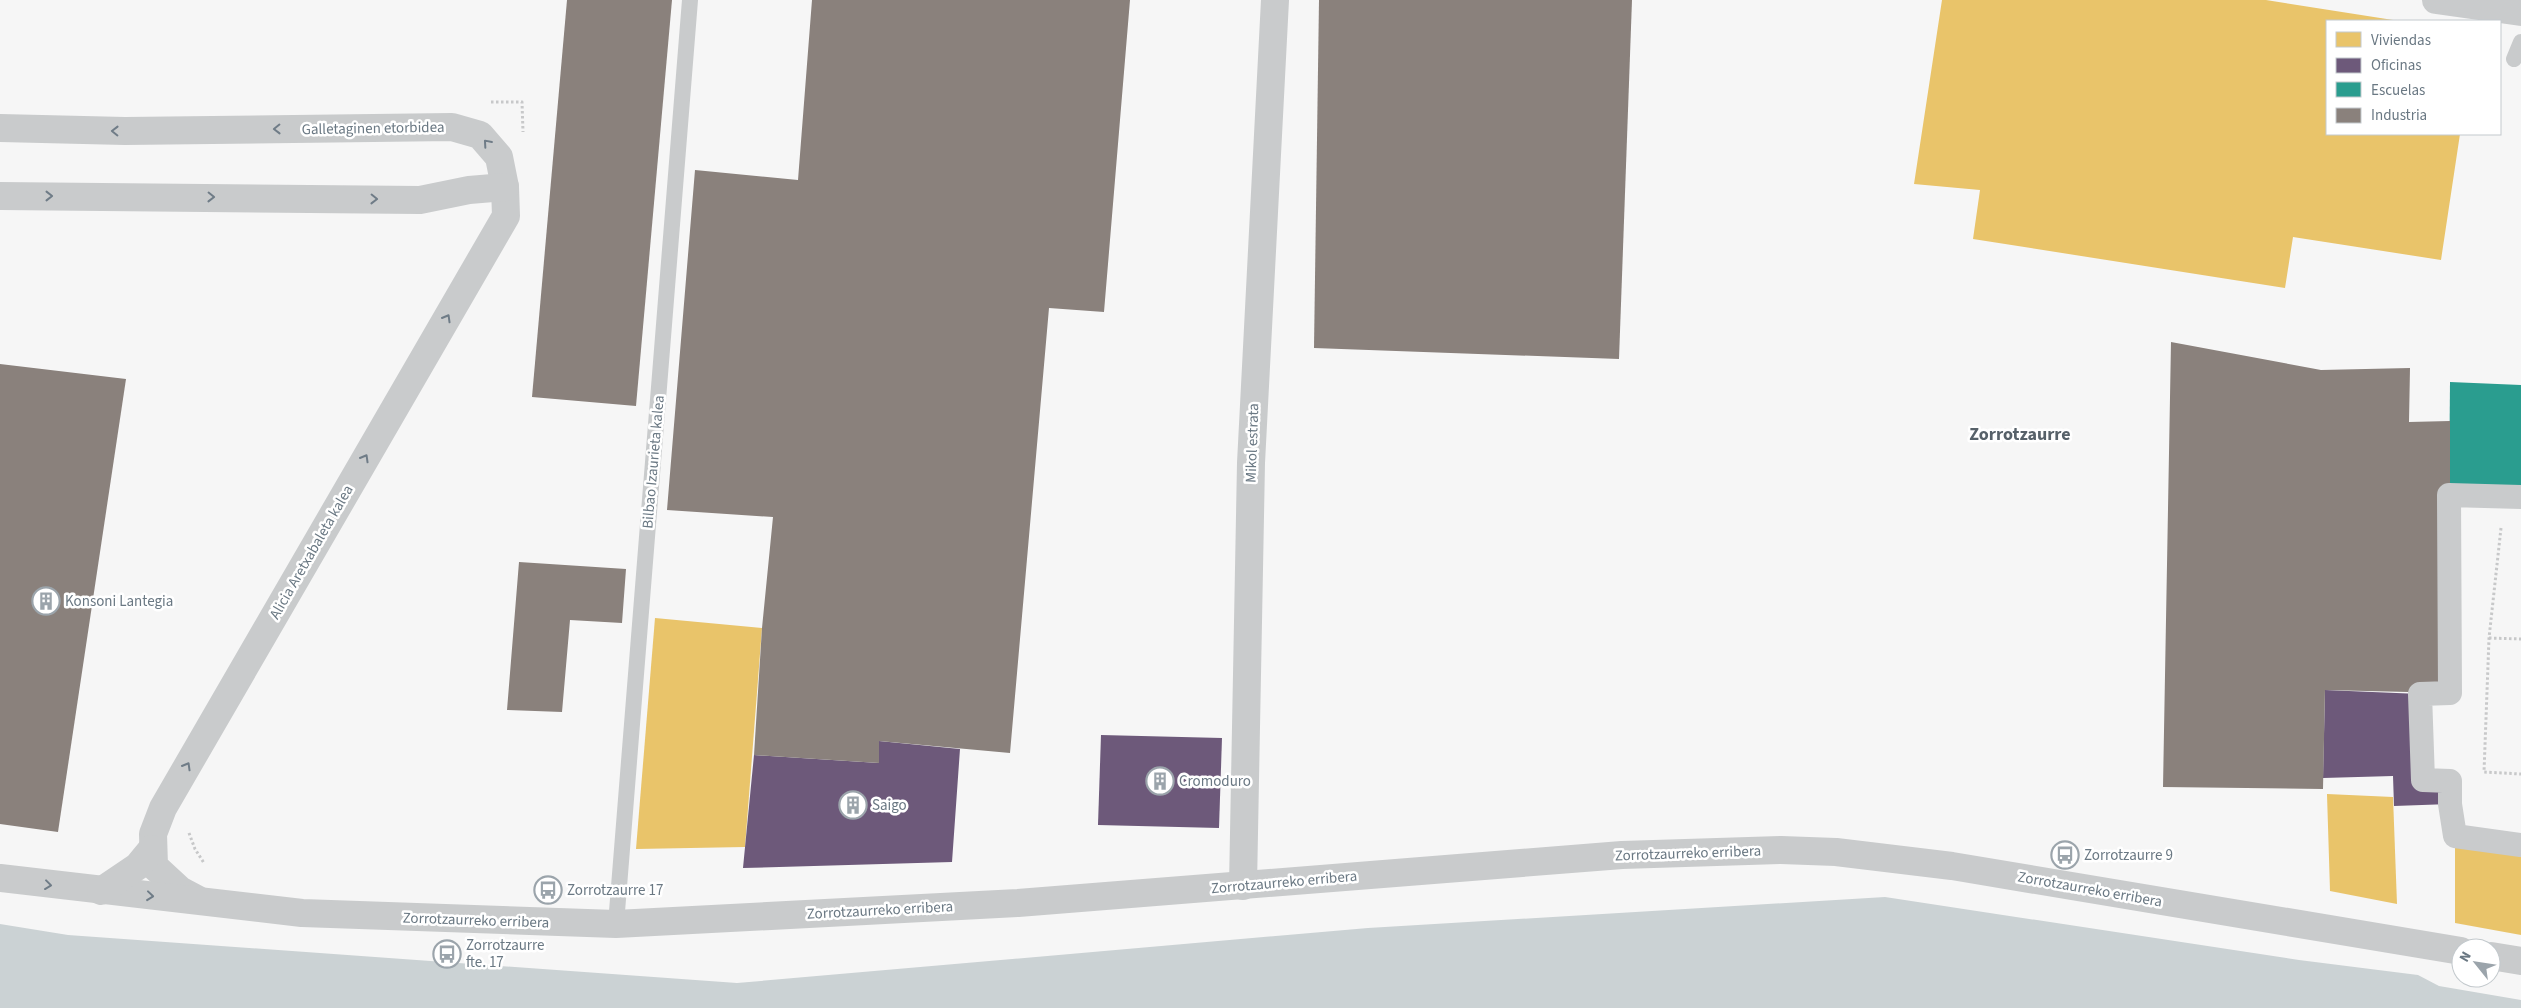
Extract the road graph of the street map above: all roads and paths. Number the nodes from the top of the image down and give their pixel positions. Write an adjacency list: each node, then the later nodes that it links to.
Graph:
1 (690, 0): 21 (lane, Bilbao Izaurieta kalea)
2 (1275, 0): 18 (street, Mikol estrata)
3 (2436, 0): 4 (street)
4 (2521, 12)
5 (2521, 42): 6 (lane)
6 (2514, 59)
7 (0, 128): 8 (street, Galletaginen etorbidea, one-way to 7)
8 (505, 187): 9 (street, one-way to 8); 16 (street, Alicia Aretxabaleta kalea, one-way to 8)
9 (0, 196)
10 (2521, 497): 15 (street)
11 (2501, 528): 12 (path)
12 (2489, 638): 13 (path); 14 (path)
13 (2521, 639)
14 (2521, 774)
15 (2521, 845)
16 (152, 850): 19 (street); 20 (street, Alicia Aretxabaleta kalea)
17 (0, 878): 19 (street, Zorrotzaurreko erribera, one-way to 19)
18 (1243, 886): 21 (street, Zorrotzaurreko erribera); 22 (street, Zorrotzaurreko erribera)
19 (101, 891): 20 (street, Zorrotzaurreko erribera, one-way to 20)
20 (203, 902): 21 (street, Zorrotzaurreko erribera)
21 (616, 924)
22 (2451, 949)
23 (2501, 958): 24 (street)
24 (2521, 961)

